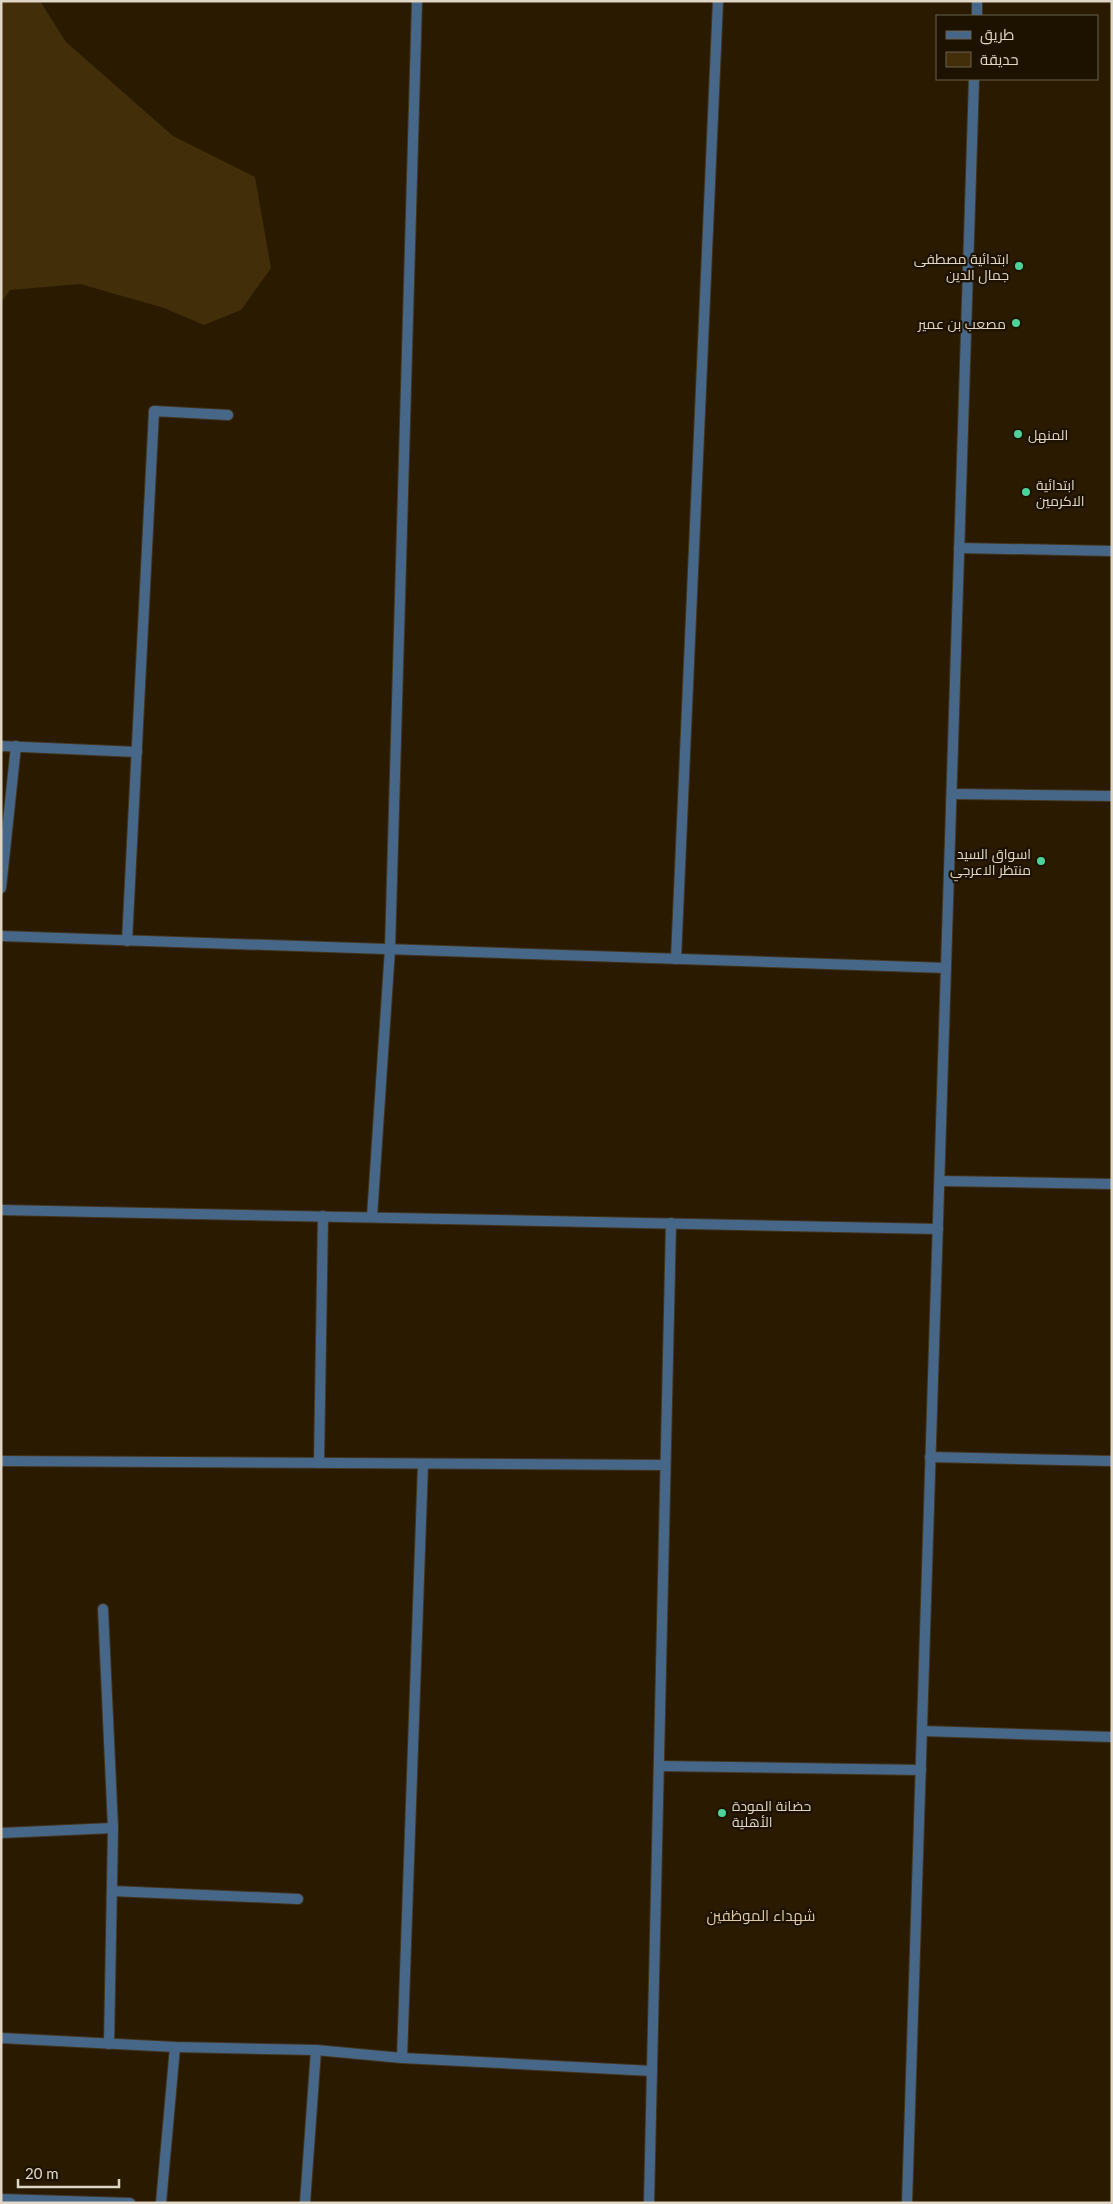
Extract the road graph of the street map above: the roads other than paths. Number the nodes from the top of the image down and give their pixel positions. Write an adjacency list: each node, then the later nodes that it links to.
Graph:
1 (417, 1): 17 (street)
2 (718, 1): 18 (street)
3 (977, 1): 4 (street)
4 (976, 15)
5 (974, 80): 7 (street)
6 (228, 415): 11 (street)
7 (959, 548): 8 (street); 12 (street)
8 (1112, 551)
9 (1, 746): 10 (street)
10 (16, 746): 11 (street); 14 (street)
11 (136, 752): 16 (street)
12 (952, 794): 13 (street); 19 (street)
13 (1112, 796)
14 (1, 888)
15 (1, 936): 16 (street)
16 (127, 941): 17 (street)
17 (390, 950): 18 (street); 24 (street)
18 (676, 959): 19 (street)
19 (946, 968): 20 (street)
20 (940, 1181): 21 (street); 26 (street)
21 (1112, 1184)
22 (1, 1210): 23 (street)
23 (324, 1216): 24 (street); 30 (street)
24 (372, 1217): 25 (street)
25 (671, 1223): 26 (street); 32 (street)
26 (938, 1229): 27 (street)
27 (930, 1456): 28 (street); 34 (street)
28 (1112, 1461)
29 (1, 1462): 30 (street)
30 (319, 1463): 31 (street)
31 (423, 1464): 32 (street); 46 (street)
32 (665, 1466): 36 (street)
33 (103, 1609): 38 (street)
34 (922, 1731): 35 (street); 37 (street)
35 (1112, 1737)
36 (659, 1766): 37 (street); 47 (street)
37 (921, 1770): 53 (street)
38 (112, 1828): 39 (street); 40 (street)
39 (1, 1833)
40 (112, 1892): 41 (street); 43 (street)
41 (298, 1899)
42 (1, 2038): 43 (street)
43 (109, 2044): 44 (street)
44 (175, 2047): 45 (street); 50 (street)
45 (316, 2050): 46 (street); 51 (street)
46 (402, 2058): 47 (street)
47 (652, 2071): 52 (street)
48 (1, 2199): 49 (street)
49 (130, 2203)
50 (161, 2203)
51 (305, 2203)
52 (649, 2203)
53 (907, 2203)

